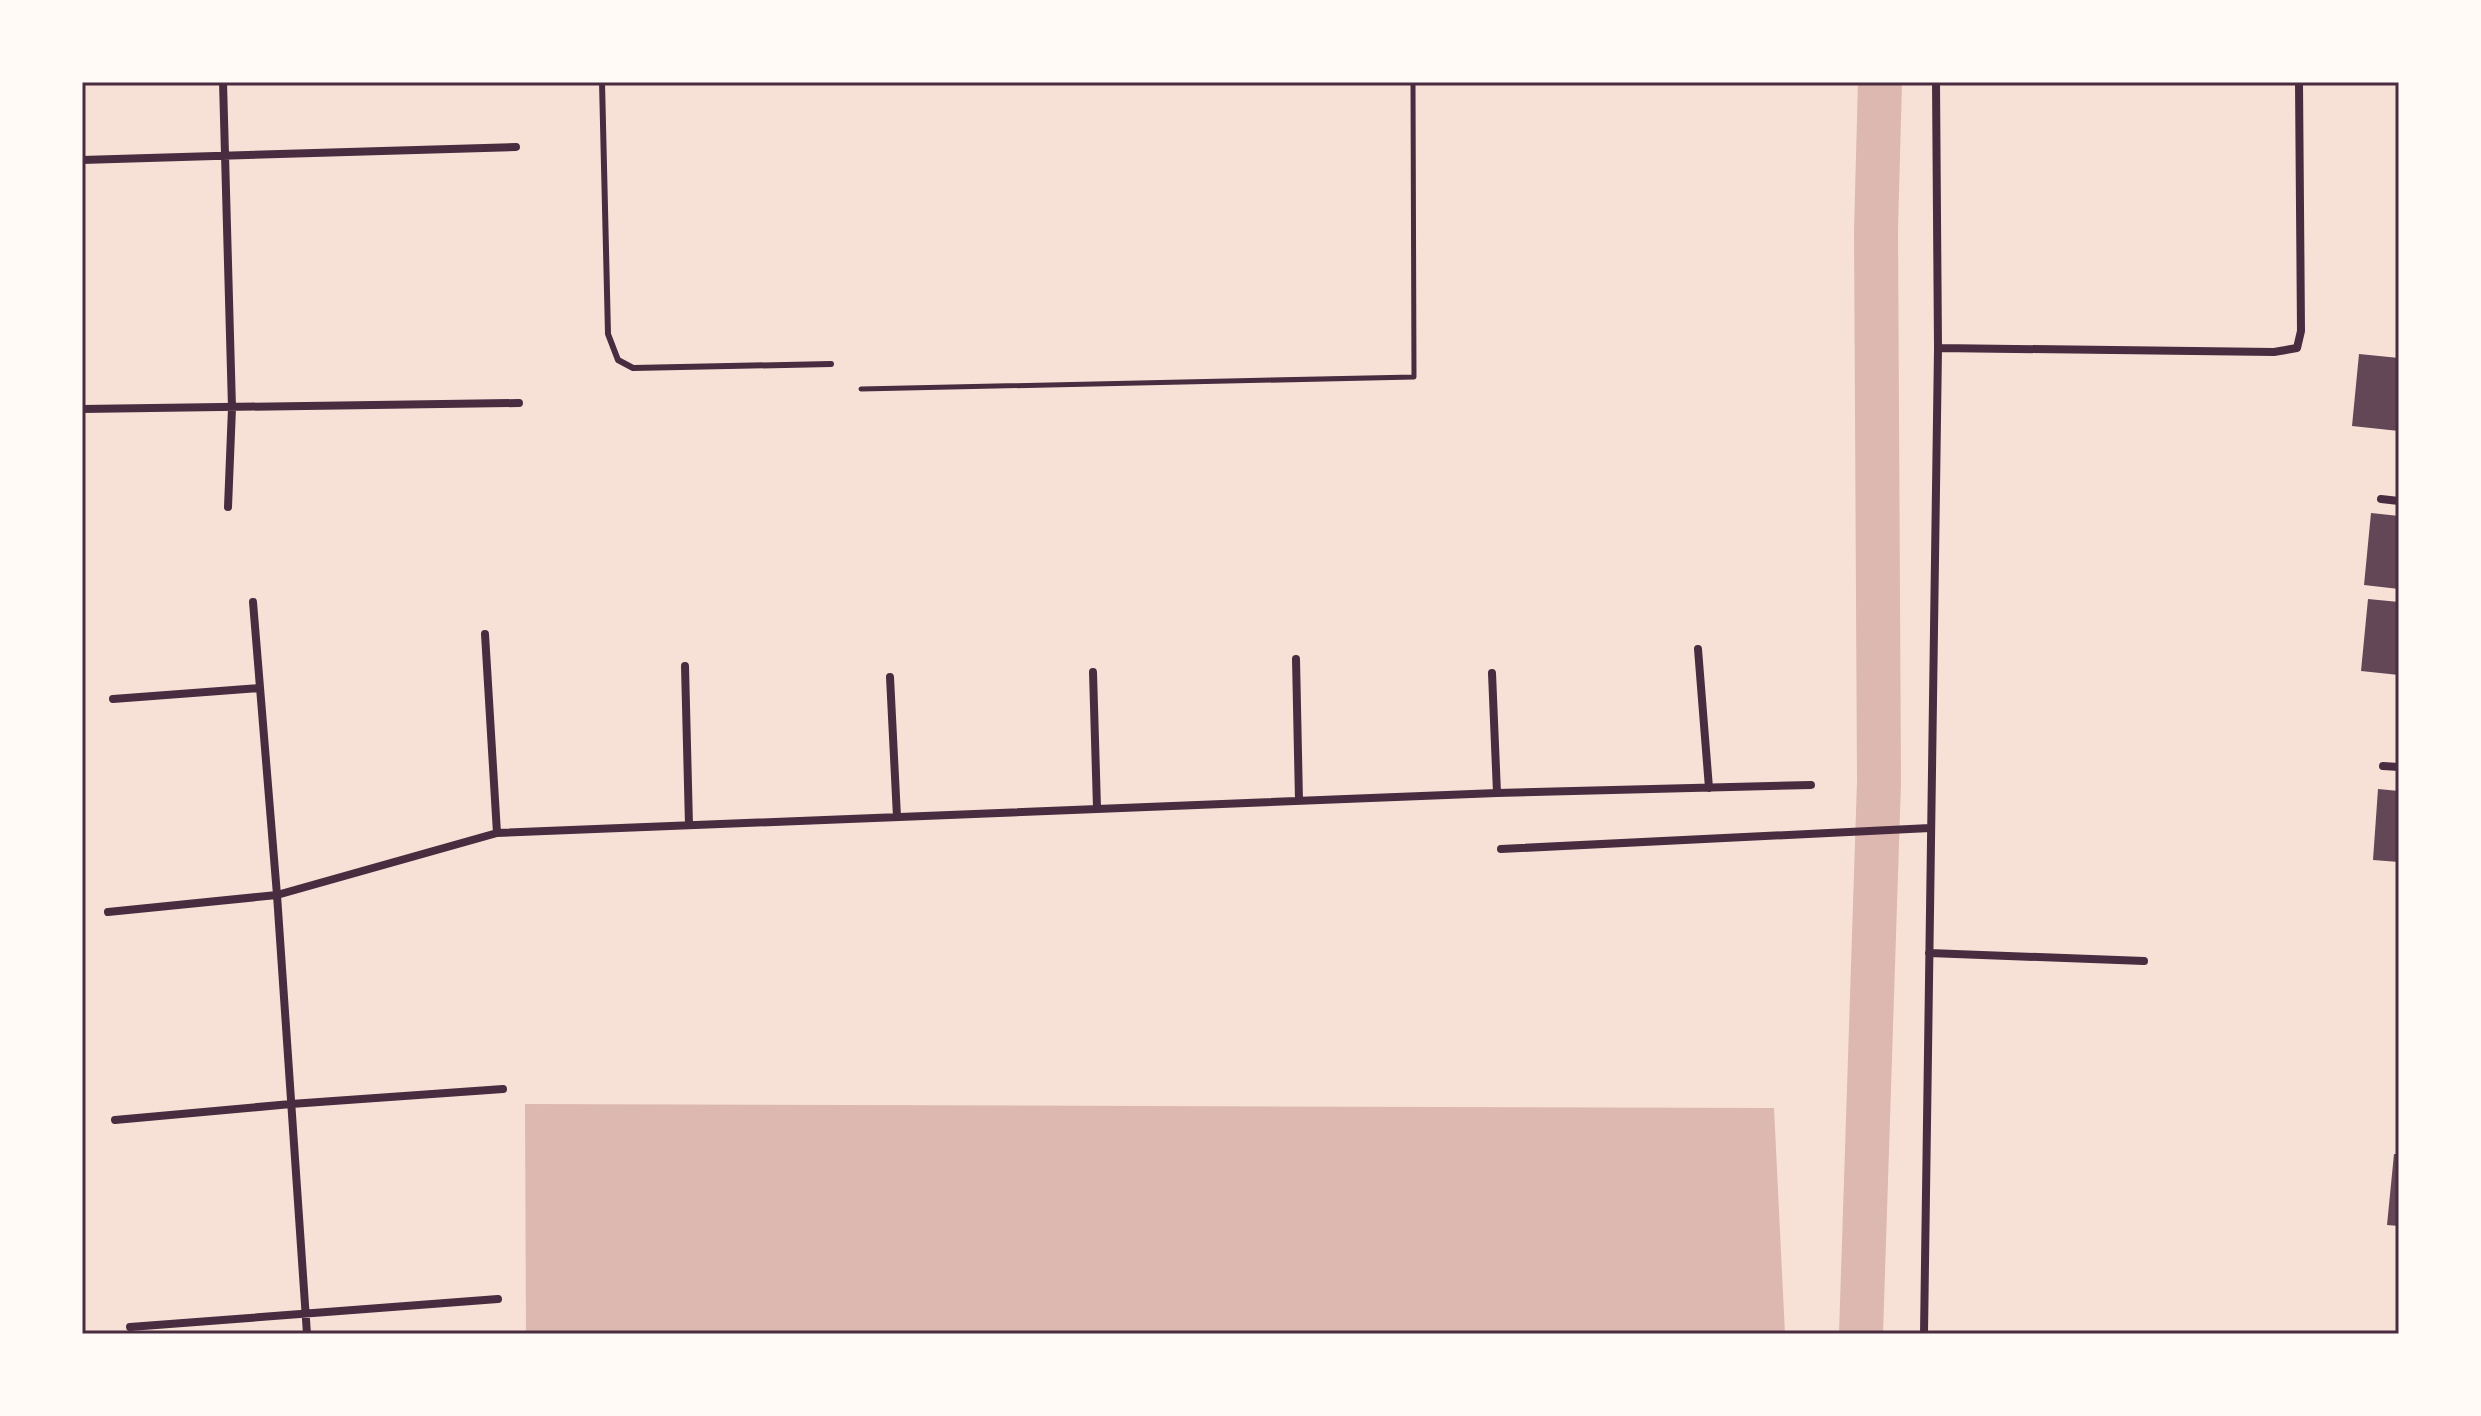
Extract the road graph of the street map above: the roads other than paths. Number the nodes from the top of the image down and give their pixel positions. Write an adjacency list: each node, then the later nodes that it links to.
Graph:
1 (223, 82): 6 (street)
2 (602, 82): 9 (lane)
3 (1936, 82): 8 (street)
4 (2299, 82): 8 (street)
5 (516, 147): 6 (street)
6 (225, 157): 7 (street); 11 (street)
7 (82, 160)
8 (1938, 348): 35 (street)
9 (831, 364)
10 (519, 403): 11 (street)
11 (232, 408): 12 (street); 15 (street)
12 (82, 409)
13 (2381, 499): 14 (street)
14 (2399, 501)
15 (228, 507)
16 (253, 602): 24 (street)
17 (485, 634): 36 (street)
18 (1698, 649): 29 (street)
19 (1296, 659): 31 (street)
20 (685, 666): 34 (street)
21 (1093, 672): 32 (street)
22 (1492, 673): 30 (street)
23 (890, 677): 33 (street)
24 (259, 688): 25 (street); 38 (street)
25 (113, 699)
26 (2383, 766): 27 (street)
27 (2399, 767)
28 (1811, 785): 29 (street)
29 (1709, 788): 30 (street)
30 (1497, 793): 31 (street)
31 (1299, 801): 32 (street)
32 (1097, 808): 33 (street)
33 (897, 817): 34 (street)
34 (689, 825): 36 (street)
35 (1930, 828): 37 (street); 40 (street)
36 (497, 833): 38 (street)
37 (1501, 849)
38 (277, 895): 39 (street); 43 (street)
39 (108, 912)
40 (1929, 953): 41 (street); 49 (street)
41 (2144, 961)
42 (503, 1089): 43 (street)
43 (291, 1104): 44 (street); 46 (street)
44 (115, 1120)
45 (498, 1299): 46 (street)
46 (306, 1314): 47 (street); 48 (street)
47 (130, 1327)
48 (307, 1334)
49 (1924, 1334)

